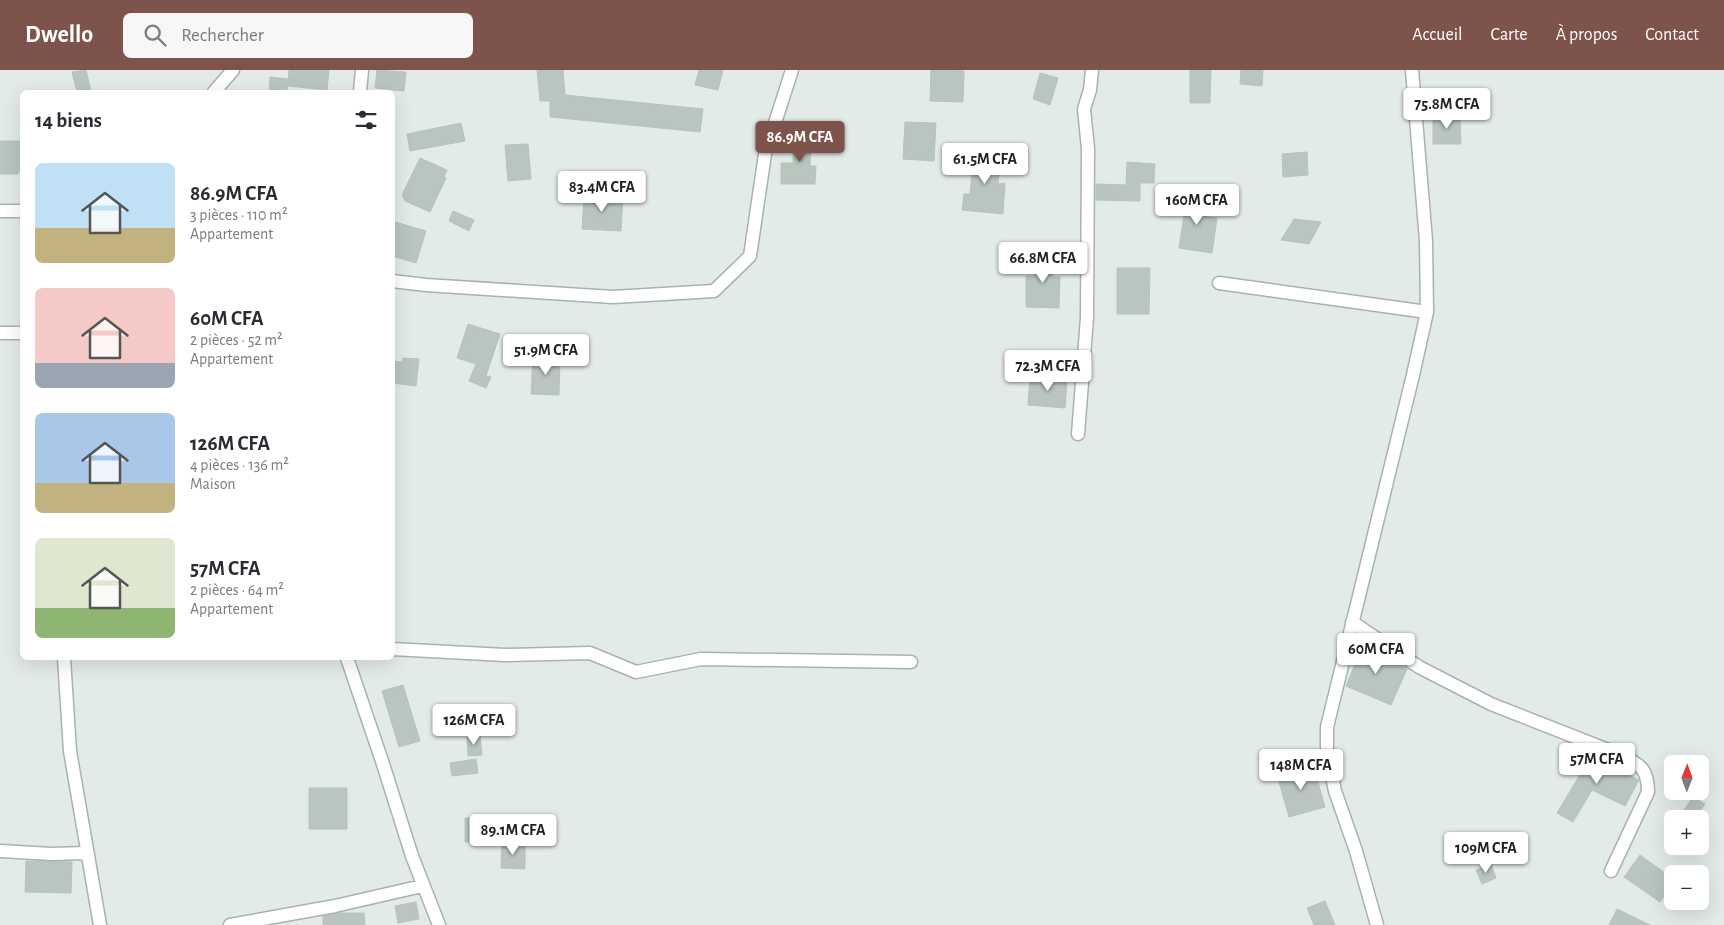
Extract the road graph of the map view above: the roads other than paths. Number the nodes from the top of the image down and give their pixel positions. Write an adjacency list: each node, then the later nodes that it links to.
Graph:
1 (233, 70): 6 (street)
2 (362, 70): 7 (street)
3 (792, 70): 10 (street)
4 (1092, 70): 15 (street)
5 (1412, 70): 12 (street)
6 (216, 90)
7 (360, 90)
8 (0, 211): 9 (street)
9 (20, 211)
10 (395, 281)
11 (1219, 283): 12 (street)
12 (1427, 312): 16 (street)
13 (0, 333): 14 (street)
14 (20, 333)
15 (1078, 434)
16 (1352, 622): 23 (street); 28 (street)
17 (395, 649): 20 (street)
18 (64, 660): 22 (street)
19 (348, 660): 24 (street)
20 (912, 662)
21 (0, 851): 22 (street)
22 (86, 853): 25 (street)
23 (1611, 871)
24 (422, 886): 26 (street); 27 (street)
25 (100, 925)
26 (230, 925)
27 (439, 925)
28 (1377, 925)

